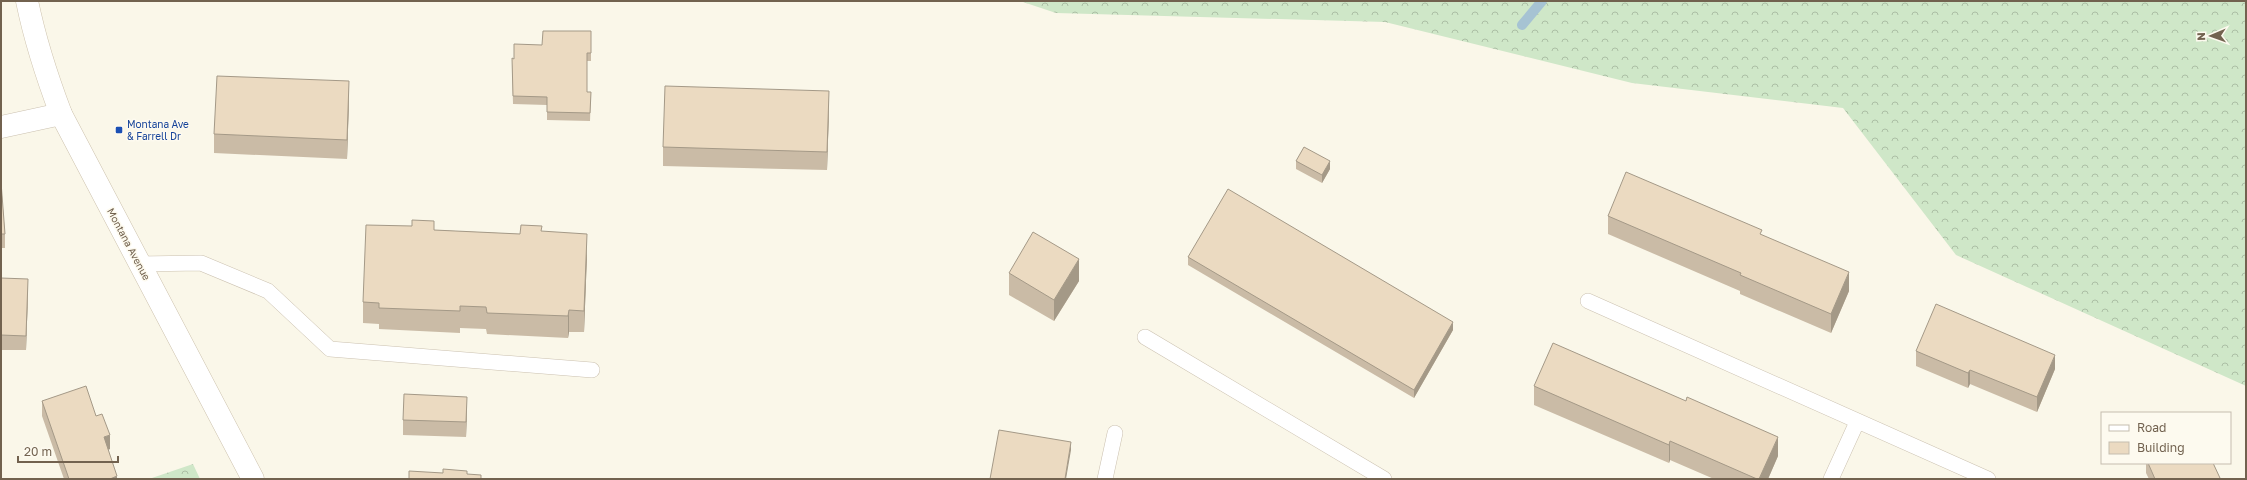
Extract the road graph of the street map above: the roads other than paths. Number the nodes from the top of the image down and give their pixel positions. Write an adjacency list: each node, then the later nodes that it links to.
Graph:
1 (27, 1): 2 (street, Montana Avenue)
2 (61, 114): 3 (street); 4 (street, Montana Avenue)
3 (1, 127)
4 (139, 264): 7 (lane); 10 (street, Montana Avenue)
5 (1588, 301): 8 (lane)
6 (1145, 337): 12 (lane)
7 (592, 370)
8 (1857, 422): 13 (lane); 14 (lane)
9 (1115, 433): 11 (lane)
10 (253, 479)
11 (1105, 479)
12 (1384, 479)
13 (1831, 479)
14 (1988, 479)

